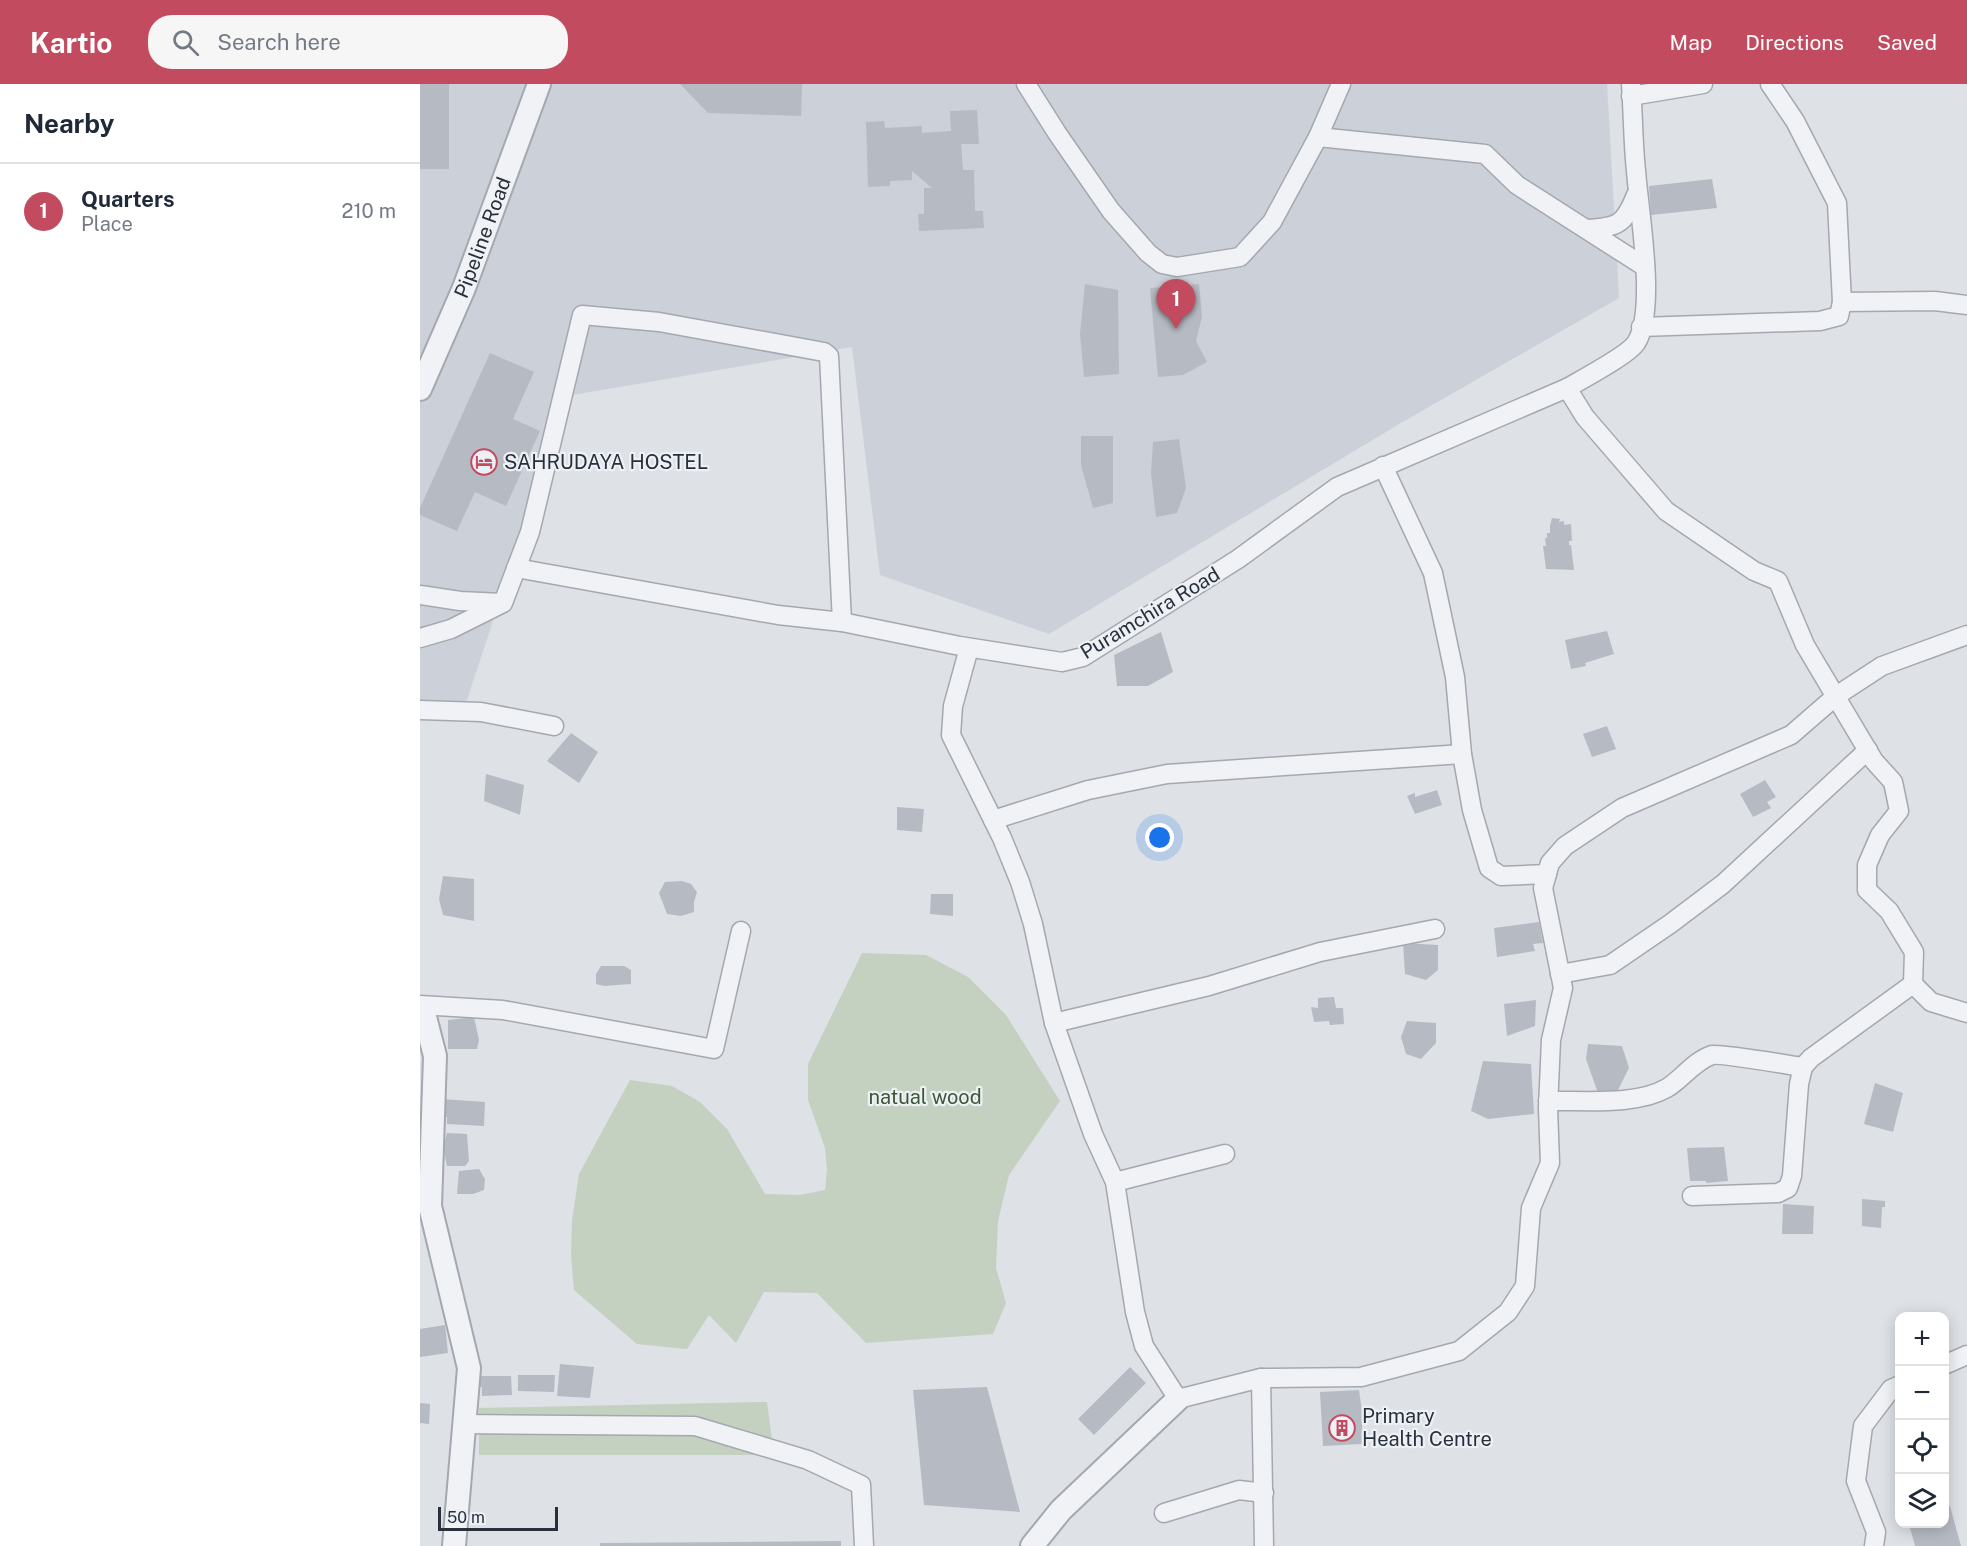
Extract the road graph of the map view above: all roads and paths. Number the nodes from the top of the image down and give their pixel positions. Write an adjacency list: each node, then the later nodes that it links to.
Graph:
1 (539, 84): 15 (street, Pipeline Road)
2 (1026, 84): 7 (street)
3 (1341, 84): 7 (street)
4 (1703, 84): 6 (street)
5 (1770, 84): 11 (street)
6 (1631, 90): 8 (street)
7 (1318, 137): 9 (street)
8 (1638, 190): 9 (street); 10 (street)
9 (1587, 229): 10 (street)
10 (1645, 267): 13 (street)
11 (1842, 302): 12 (street); 13 (street)
12 (1967, 305)
13 (1641, 327): 14 (street, Puramchira Road)
14 (1567, 388): 16 (street, Puramchira Road); 24 (street)
15 (420, 389)
16 (1383, 466): 23 (street, Puramchira Road); 28 (street)
17 (516, 568): 19 (street); 20 (street, Puramchira Road); 20 (street)
18 (420, 595): 19 (street)
19 (503, 603): 22 (street)
20 (842, 622): 23 (street, Puramchira Road)
21 (1967, 635): 24 (street)
22 (422, 639)
23 (969, 648): 29 (street)
24 (1836, 696): 27 (street); 30 (street)
25 (420, 710): 26 (street)
26 (554, 726)
27 (1868, 750): 33 (street); 34 (street)
28 (1462, 754): 29 (street); 30 (street)
29 (993, 820): 38 (street)
30 (1547, 873): 33 (street)
31 (1435, 929): 38 (street)
32 (741, 932): 35 (street)
33 (1560, 974): 40 (street)
34 (1913, 984): 36 (street); 39 (street)
35 (420, 1005)
36 (1967, 1013)
37 (420, 1015): 49 (street)
38 (1054, 1023): 42 (street)
39 (1803, 1067): 40 (street); 43 (street)
40 (1548, 1101): 46 (street)
41 (1225, 1154): 42 (street)
42 (1115, 1182): 48 (street)
43 (1692, 1196)
44 (1967, 1355): 45 (street)
45 (1949, 1363)
46 (1262, 1378): 48 (street); 50 (street)
47 (1895, 1387): 56 (street)
48 (1178, 1399): 54 (street)
49 (464, 1424): 52 (street); 53 (street)
50 (1264, 1493): 51 (street); 55 (street)
51 (1164, 1514)
52 (454, 1546)
53 (864, 1546)
54 (1032, 1546)
55 (1263, 1546)
56 (1874, 1546)

